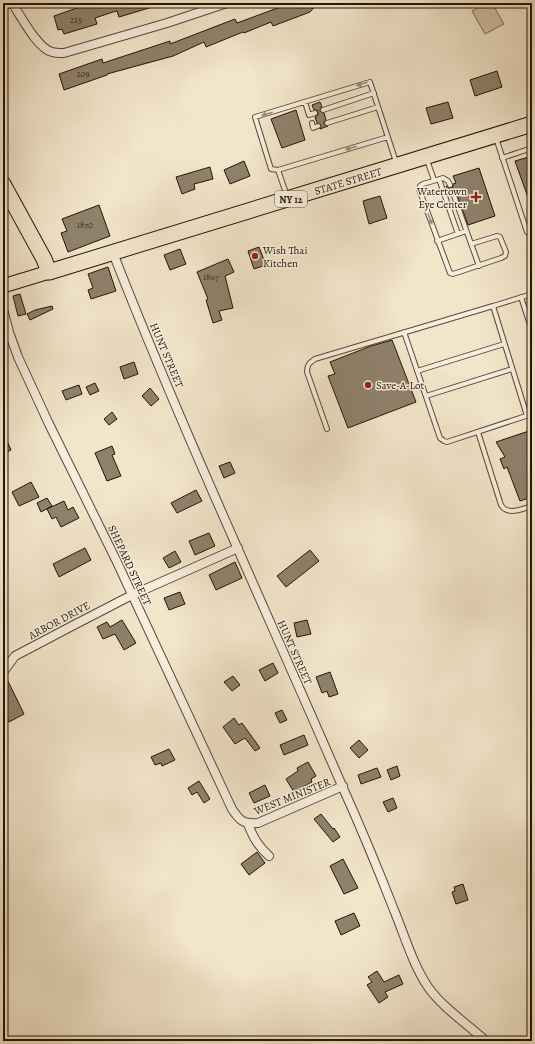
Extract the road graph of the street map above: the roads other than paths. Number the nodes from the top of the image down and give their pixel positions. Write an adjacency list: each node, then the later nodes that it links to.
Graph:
1 (12, 3): 2 (street)
2 (227, 3)
3 (374, 93): 4 (lane, one-way to 4); 5 (lane); 6 (lane)
4 (304, 102): 7 (lane); 18 (lane, one-way to 18)
5 (378, 108): 8 (lane); 13 (lane)
6 (323, 110)
7 (315, 113)
8 (328, 123)
9 (312, 124): 11 (lane)
10 (532, 124): 12 (highway, STATE STREET / NY 12)
11 (318, 126)
12 (495, 136): 15 (highway, STATE STREET / NY 12); 16 (lane)
13 (388, 137): 17 (lane); 18 (lane, one-way to 18)
14 (532, 148): 16 (lane)
15 (426, 157): 17 (highway, STATE STREET / NY 12); 19 (lane)
16 (502, 158): 25 (lane)
17 (398, 166): 23 (highway, STATE STREET / NY 12)
18 (278, 170): 23 (lane)
19 (436, 180): 21 (lane); 27 (lane); 29 (lane, one-way to 29)
20 (3, 184): 32 (highway)
21 (450, 185)
22 (452, 193): 26 (lane)
23 (288, 199): 31 (highway, STATE STREET / NY 12)
24 (532, 226): 25 (lane)
25 (526, 228): 28 (lane)
26 (466, 231): 27 (lane); 30 (lane)
27 (458, 234): 29 (lane)
28 (532, 237)
29 (437, 241): 33 (lane)
30 (471, 244): 33 (lane); 33 (lane)
31 (113, 253): 32 (highway, STATE STREET / NY 12); 50 (street, HUNT STREET)
32 (47, 266): 34 (main road, STATE STREET)
33 (479, 266)
34 (3, 286)
35 (532, 294): 36 (lane)
36 (522, 297): 37 (lane); 39 (lane)
37 (493, 306): 40 (lane); 41 (lane)
38 (3, 308): 51 (street, SHEPARD STREET)
39 (532, 331)
40 (404, 332): 43 (lane); 47 (lane)
41 (504, 344): 42 (lane); 43 (lane)
42 (512, 368): 44 (lane); 46 (lane)
43 (417, 371): 44 (lane)
44 (426, 396): 48 (lane)
45 (532, 414): 46 (lane)
46 (527, 416): 48 (lane)
47 (327, 429)
48 (478, 432): 49 (lane)
49 (532, 506)
50 (238, 548): 51 (street, ARBOR DRIVE); 53 (street, HUNT STREET)
51 (132, 595): 52 (street, ARBOR DRIVE); 54 (street, SHEPARD STREET)
52 (3, 672)
53 (343, 786): 54 (street, WEST MINISTER); 56 (street, HUNT STREET)
54 (248, 824): 55 (street)
55 (269, 856)
56 (486, 1041)

